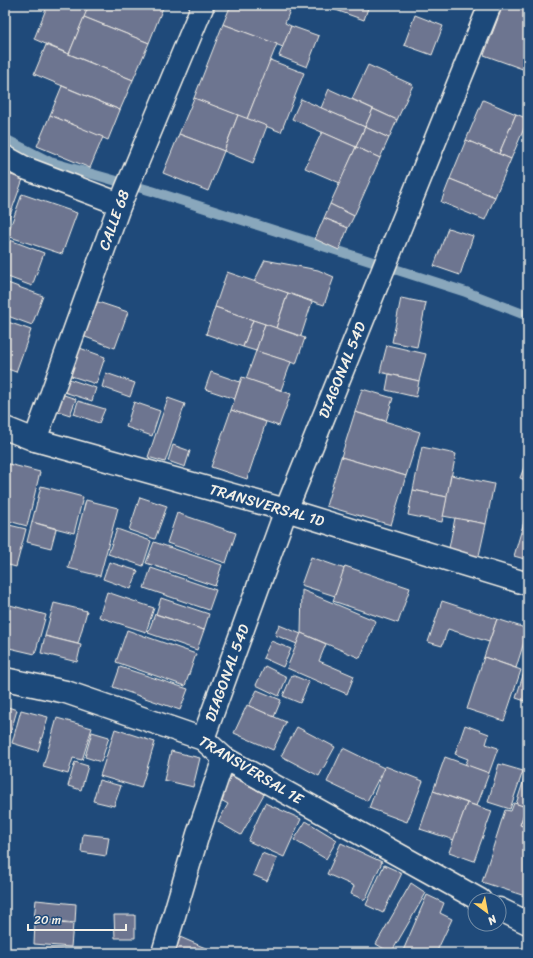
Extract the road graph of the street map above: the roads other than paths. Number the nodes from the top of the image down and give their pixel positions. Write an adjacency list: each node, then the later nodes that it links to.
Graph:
1 (203, 5): 4 (street, CALLE 68)
2 (490, 5): 7 (street, DIAGONAL 54D)
3 (5, 157): 4 (street)
4 (122, 198): 6 (street, CALLE 68)
5 (5, 428): 6 (street, TRANSVERSAL 1D)
6 (35, 440): 7 (street, TRANSVERSAL 1D)
7 (286, 510): 8 (street, TRANSVERSAL 1D); 10 (street, DIAGONAL 54D)
8 (528, 584)
9 (5, 679): 10 (street, TRANSVERSAL 1E)
10 (203, 739): 11 (street, TRANSVERSAL 1E)
11 (224, 758): 12 (street, TRANSVERSAL 1E); 15 (street)
12 (467, 893)
13 (507, 913): 14 (street)
14 (528, 923)
15 (163, 953)

